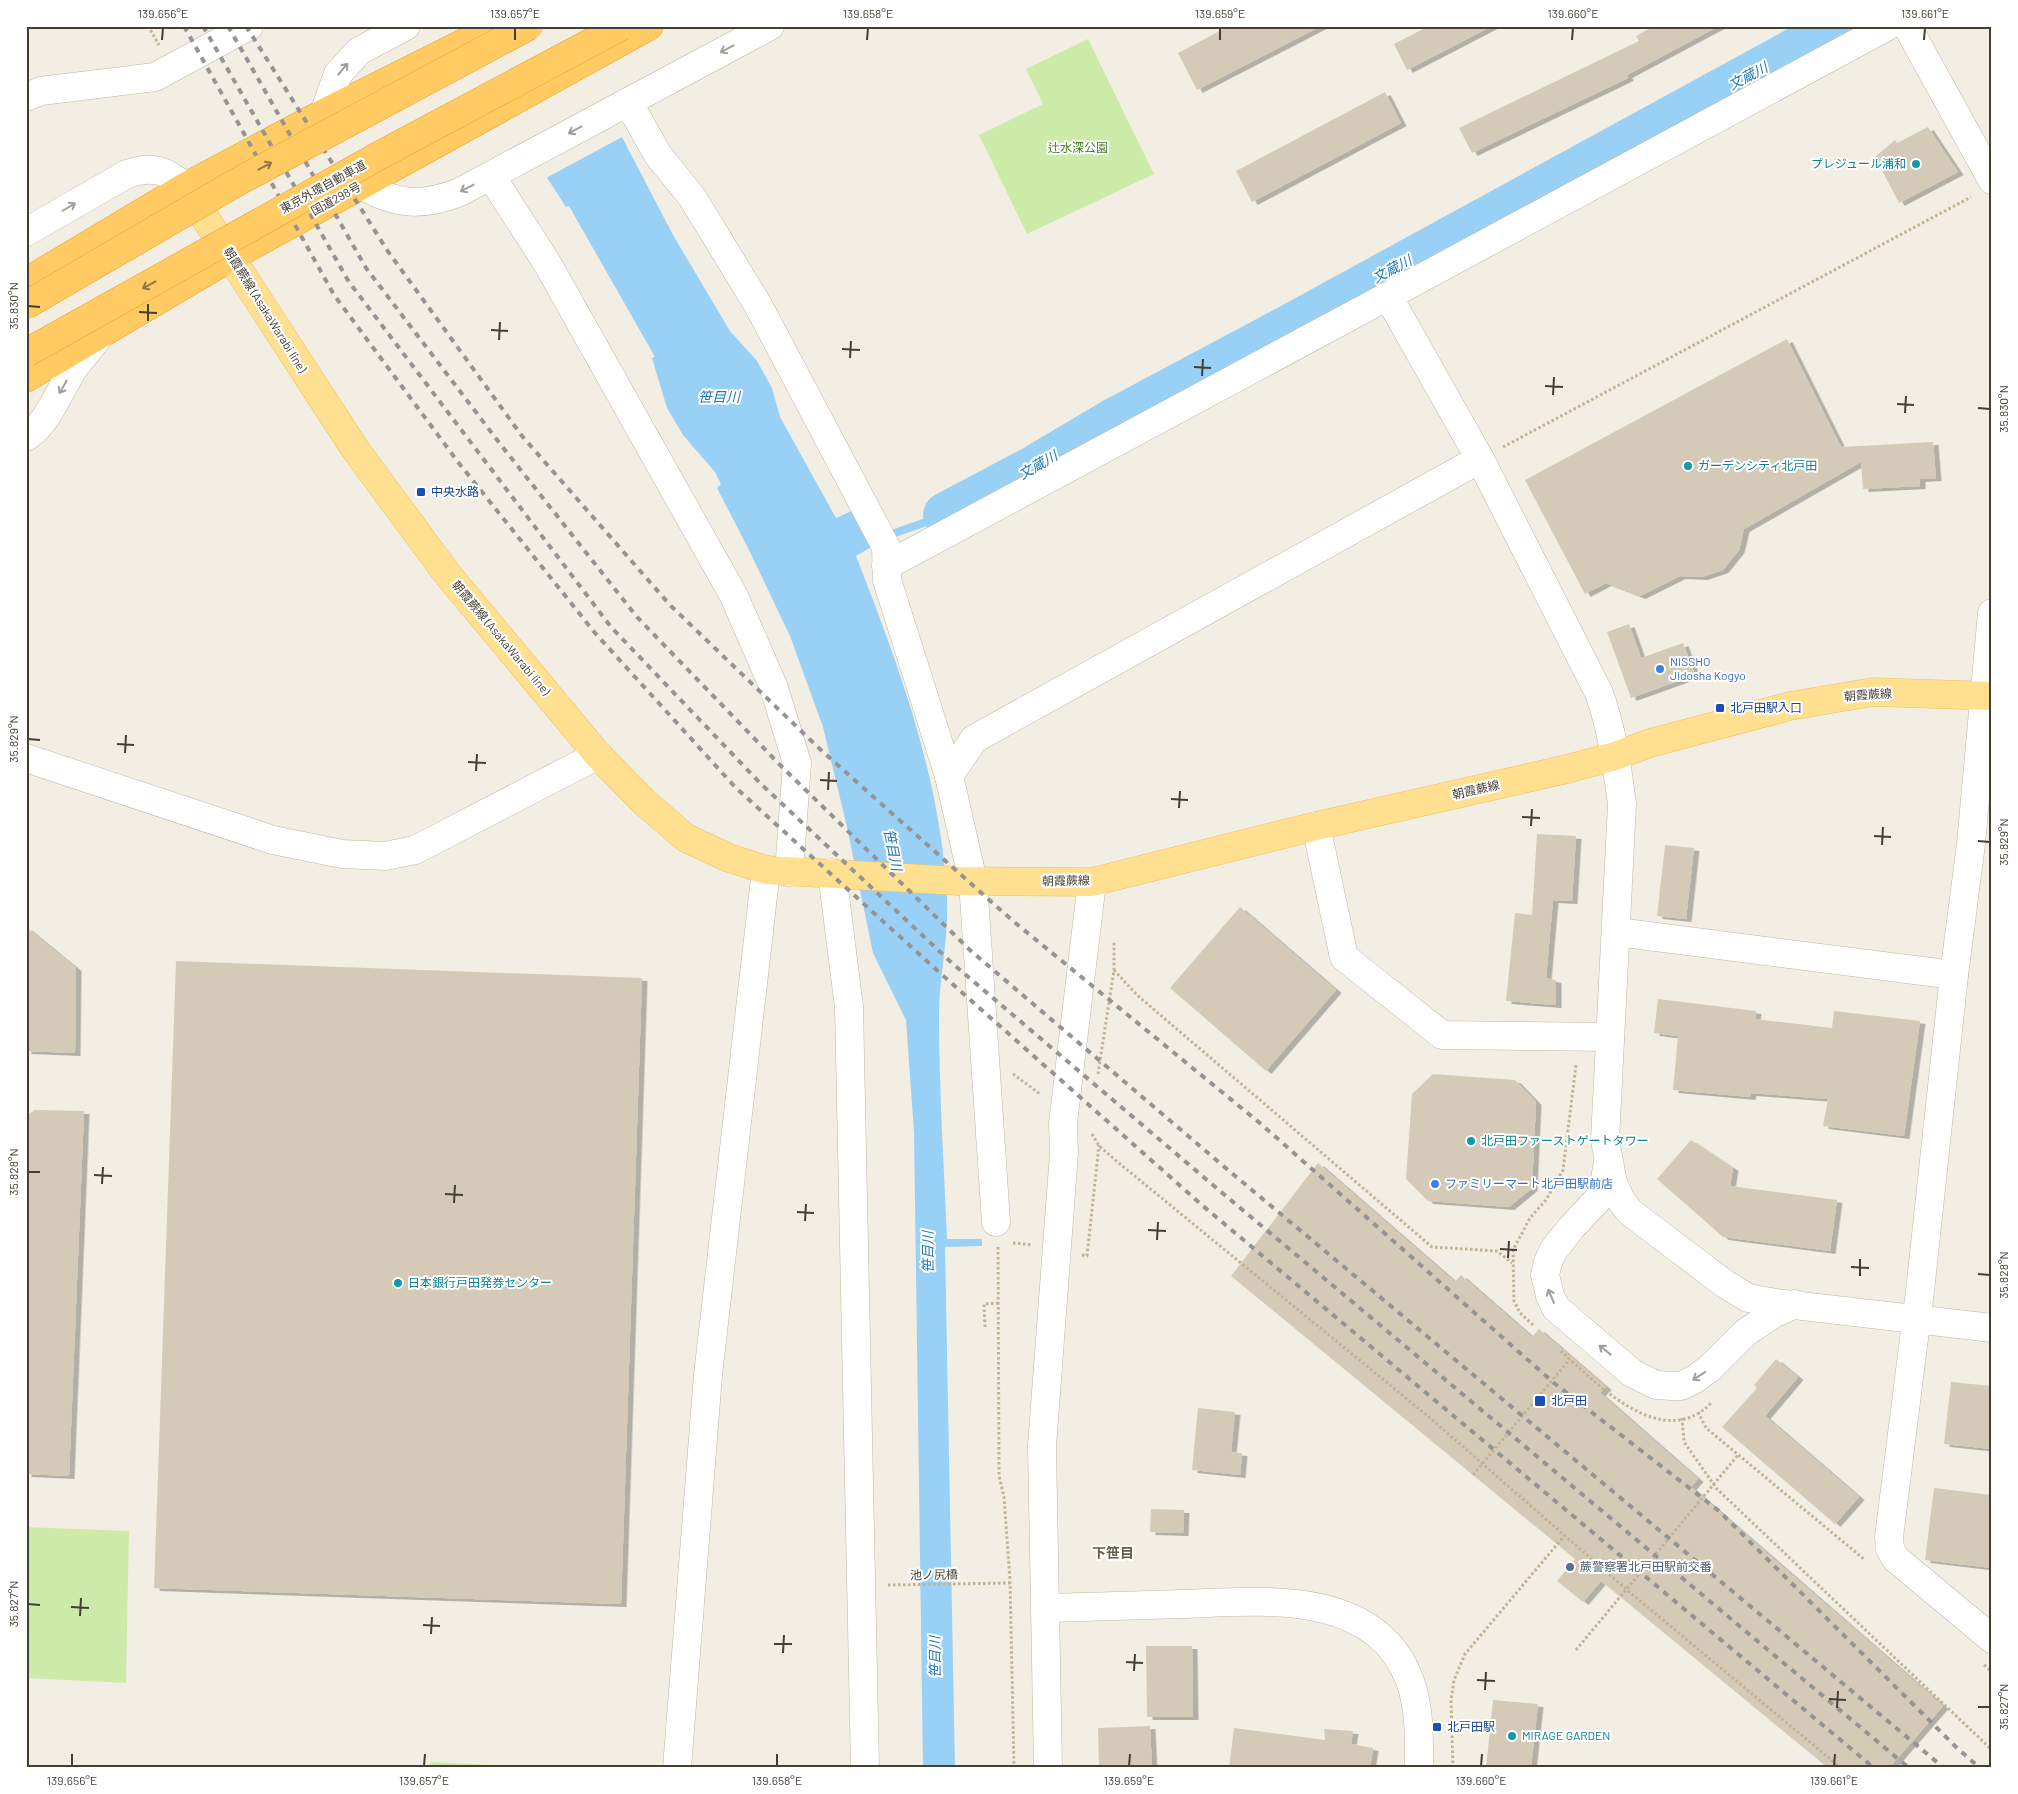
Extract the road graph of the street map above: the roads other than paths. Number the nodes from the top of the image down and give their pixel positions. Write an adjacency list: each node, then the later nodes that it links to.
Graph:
1 (249, 26): 10 (street)
2 (405, 26): 12 (street, one-way to 2)
3 (498, 26): 12 (highway)
4 (529, 26): 14 (highway, one-way to 4, bridge)
5 (622, 26): 25 (highway, 東京外環自動車道, one-way to 25, bridge)
6 (649, 26): 15 (highway, 国道298号)
7 (770, 26): 11 (street, one-way to 11)
8 (1888, 26): 22 (street)
9 (1907, 26): 17 (street)
10 (26, 97)
11 (623, 105): 13 (street, one-way to 13); 29 (street)
12 (324, 113): 16 (highway)
13 (500, 170): 15 (street, one-way to 15); 38 (street)
14 (239, 180): 21 (highway, bridge); 23 (highway, bridge)
15 (361, 185): 19 (highway, 国道298号)
16 (185, 187): 18 (street, one-way to 16); 19 (main road, 朝霞蕨線 (AsakaWarabi line)); 20 (highway)
17 (1983, 188)
18 (26, 232)
19 (231, 257): 24 (highway, 国道298号); 32 (main road, 朝霞蕨線 (AsakaWarabi line))
20 (26, 282)
21 (26, 286)
22 (1388, 296): 28 (street); 29 (street)
23 (26, 305)
24 (101, 333): 26 (highway, 国道298号); 27 (street, one-way to 27)
25 (28, 352)
26 (26, 378)
27 (26, 438)
28 (1480, 459): 33 (street); 35 (street)
29 (886, 566): 35 (street)
30 (1992, 613): 31 (street)
31 (1987, 696): 33 (main road, 朝霞蕨線); 37 (street)
32 (598, 755): 34 (street); 38 (main road, 朝霞蕨線 (AsakaWarabi line))
33 (1616, 756): 36 (main road, 朝霞蕨線); 42 (street)
34 (26, 758)
35 (949, 776): 40 (street)
36 (1316, 826): 41 (main road, 朝霞蕨線); 44 (street)
37 (1982, 846): 43 (street)
38 (778, 871): 39 (main road, 朝霞蕨線 (AsakaWarabi line)); 54 (street)
39 (842, 873): 40 (main road, 朝霞蕨線 (AsakaWarabi line)); 55 (street)
40 (965, 881): 41 (main road, 朝霞蕨線); 46 (street)
41 (1092, 882): 52 (street)
42 (1617, 932): 43 (street); 44 (street)
43 (1954, 974): 49 (street)
44 (1610, 1037): 45 (street)
45 (1608, 1161): 47 (street); 51 (street, one-way to 45)
46 (997, 1232)
47 (1715, 1277): 48 (street); 51 (street)
48 (1795, 1304): 49 (street); 51 (street)
49 (1916, 1319): 50 (street); 53 (street)
50 (1992, 1328)
51 (1734, 1342)
52 (1046, 1608): 56 (street); 57 (street)
53 (1992, 1639)
54 (677, 1768)
55 (865, 1768)
56 (1048, 1768)
57 (1419, 1768)

